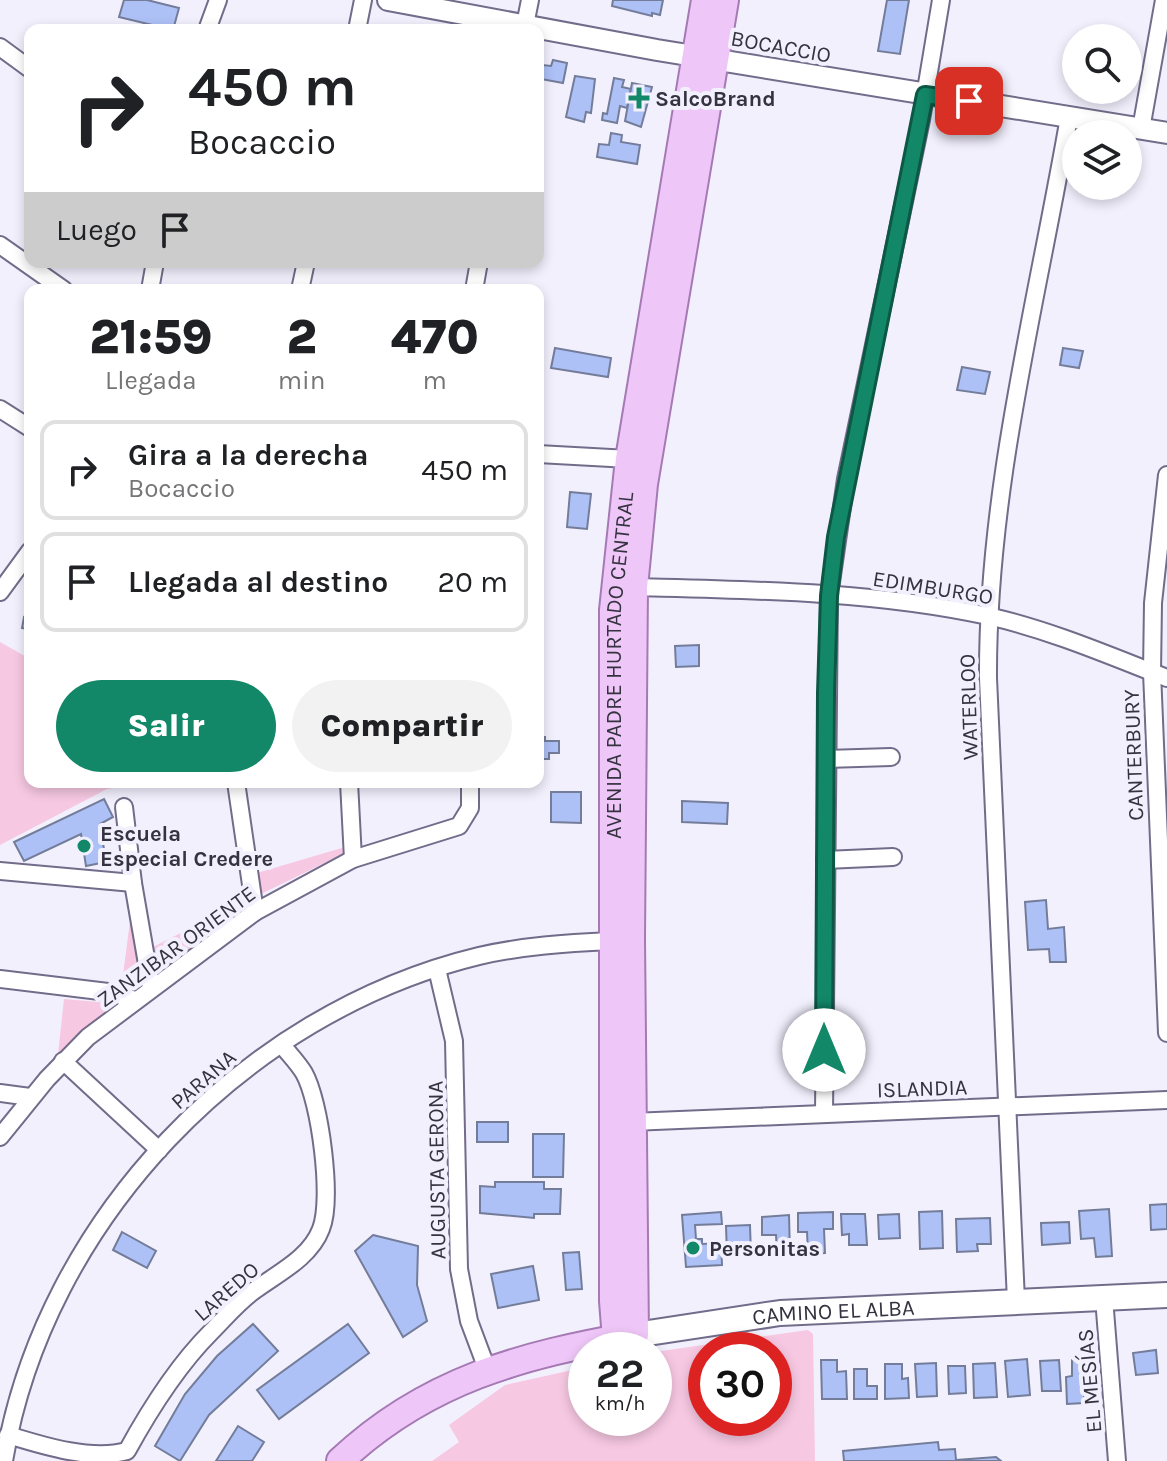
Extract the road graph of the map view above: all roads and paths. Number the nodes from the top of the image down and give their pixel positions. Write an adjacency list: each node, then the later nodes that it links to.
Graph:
1 (218, 0): 9 (street)
2 (363, 0): 10 (street)
3 (388, 0): 11 (street, BOCACCIO)
4 (530, 0): 12 (street)
5 (705, 0): 15 (main road, AVENIDA PADRE HURTADO CENTRAL)
6 (725, 0): 15 (main road, AVENIDA PADRE HURTADO CENTRAL)
7 (941, 0): 17 (street)
8 (1164, 0): 20 (street)
9 (209, 24)
10 (358, 24)
11 (505, 24)
12 (526, 24)
13 (544, 31): 15 (street, BOCACCIO)
14 (0, 47): 16 (street)
15 (704, 58): 17 (street, BOCACCIO); 30 (main road, AVENIDA PADRE HURTADO CENTRAL); 33 (main road, AVENIDA PADRE HURTADO CENTRAL)
16 (24, 65)
17 (925, 95): 18 (street, BOCACCIO); 35 (street)
18 (1069, 117): 19 (street, BOCACCIO); 36 (street, WATERLOO)
19 (1087, 120)
20 (1142, 123)
21 (1142, 129): 22 (street, BOCACCIO)
22 (1167, 133)
23 (0, 245): 24 (street)
24 (24, 262)
25 (33, 268): 26 (street)
26 (55, 284)
27 (0, 409): 28 (street)
28 (24, 424)
29 (544, 454): 30 (street)
30 (629, 459): 50 (main road, AVENIDA PADRE HURTADO CENTRAL)
31 (1167, 475): 37 (street, CANTERBURY)
32 (24, 559): 34 (street)
33 (634, 587): 35 (street, EDIMBURGO); 63 (main road, AVENIDA PADRE HURTADO CENTRAL)
34 (0, 592)
35 (829, 596): 36 (street, EDIMBURGO); 39 (street)
36 (988, 616): 37 (street, EDIMBURGO); 61 (street, WATERLOO)
37 (1159, 675): 55 (street, CANTERBURY)
38 (891, 757): 39 (street)
39 (826, 759): 46 (street)
40 (237, 788): 49 (street)
41 (349, 788): 45 (street)
42 (470, 788): 45 (street, ZANZIBAR ORIENTE)
43 (124, 807): 48 (street)
44 (893, 857): 46 (street)
45 (353, 859): 49 (street, ZANZIBAR ORIENTE)
46 (825, 860): 62 (street)
47 (0, 871): 48 (street)
48 (133, 883): 53 (street)
49 (255, 912): 53 (street, ZANZIBAR ORIENTE)
50 (611, 941): 51 (street, PARANA); 69 (main road, AVENIDA PADRE HURTADO CENTRAL)
51 (437, 969): 56 (street, PARANA); 73 (street, AUGUSTA GERONA)
52 (0, 979): 54 (street)
53 (151, 987): 54 (street, ZANZIBAR ORIENTE)
54 (135, 1000): 57 (street, ZANZIBAR ORIENTE)
55 (1167, 1033)
56 (282, 1045): 65 (street, PARANA); 74 (street, LAREDO)
57 (63, 1061): 59 (street, ZANZIBAR ORIENTE); 65 (street)
58 (0, 1093): 59 (street)
59 (30, 1097): 64 (street, ZANZIBAR ORIENTE)
60 (1167, 1100): 61 (street, ISLANDIA)
61 (1007, 1106): 62 (street, ISLANDIA); 68 (street, WATERLOO)
62 (824, 1114): 63 (street, ISLANDIA)
63 (631, 1122): 70 (main road, AVENIDA PADRE HURTADO CENTRAL)
64 (0, 1137)
65 (159, 1150): 74 (street, PARANA)
66 (1167, 1295): 67 (main road, CAMINO EL ALBA)
67 (1104, 1298): 68 (main road, CAMINO EL ALBA); 77 (street, EL MESÍAS)
68 (1016, 1301): 71 (main road, CAMINO EL ALBA)
69 (623, 1332)
70 (625, 1332)
71 (657, 1332)
72 (568, 1350): 73 (main road, CAMINO EL ALBA)
73 (487, 1369): 76 (main road, CAMINO EL ALBA)
74 (8, 1435): 75 (street, PARANA)
75 (4, 1461)
76 (340, 1461)
77 (1117, 1461)

